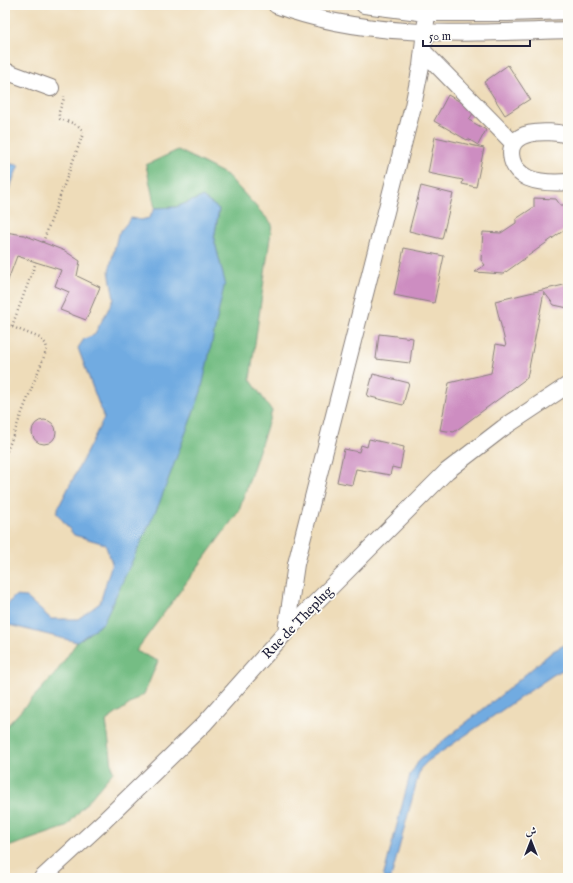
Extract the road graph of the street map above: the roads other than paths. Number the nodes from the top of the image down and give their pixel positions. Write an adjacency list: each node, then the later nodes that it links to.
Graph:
1 (276, 5): 6 (street)
2 (364, 5): 3 (street)
3 (429, 9): 4 (street); 6 (street)
4 (568, 11)
5 (568, 30): 6 (street)
6 (425, 32): 7 (street)
7 (423, 51): 11 (street); 14 (street)
8 (5, 71): 9 (street)
9 (51, 88)
10 (568, 135): 11 (street)
11 (513, 143): 12 (street)
12 (568, 182)
13 (568, 385): 14 (street, Rue de Theplug)
14 (286, 632): 15 (street, Rue de Theplug)
15 (42, 878)

